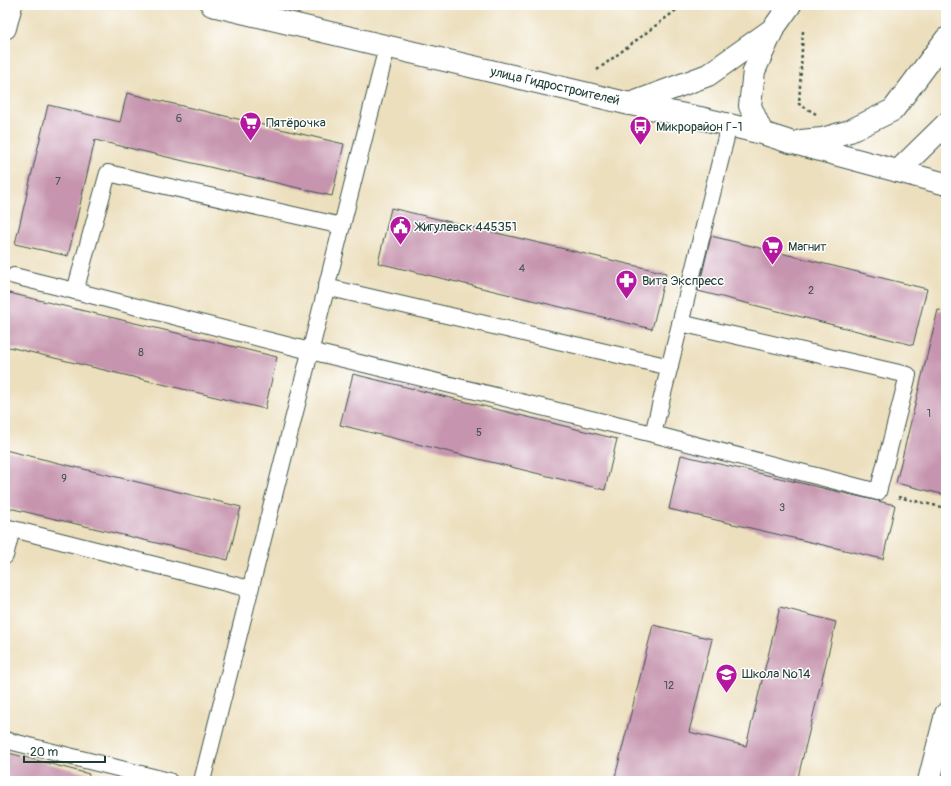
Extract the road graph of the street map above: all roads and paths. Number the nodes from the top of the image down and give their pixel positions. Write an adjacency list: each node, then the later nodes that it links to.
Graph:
1 (11, 5): 5 (street)
2 (212, 5): 9 (street, улица Гидростроителей)
3 (682, 5): 10 (path)
4 (790, 5): 6 (street)
5 (5, 28)
6 (773, 29): 11 (street); 15 (street)
7 (803, 30): 12 (path)
8 (946, 39): 16 (street)
9 (387, 46): 11 (street, улица Гидростроителей); 19 (lane)
10 (595, 72)
11 (630, 104): 14 (street, улица Гидростроителей)
12 (822, 115)
13 (946, 124): 17 (street)
14 (729, 125): 15 (street, улица Гидростроителей); 23 (lane)
15 (762, 133): 16 (street, улица Гидростроителей)
16 (790, 142): 17 (street, улица Гидростроителей)
17 (898, 171): 18 (street, улица Гидростроителей)
18 (946, 184)
19 (342, 226): 21 (lane); 22 (lane)
20 (14, 276): 22 (lane)
21 (326, 287): 24 (lane); 25 (lane)
22 (75, 291): 24 (lane)
23 (680, 322): 25 (lane); 27 (lane)
24 (310, 351): 26 (lane); 31 (lane)
25 (670, 367): 26 (lane)
26 (653, 434): 27 (lane)
27 (878, 492): 28 (path)
28 (946, 508)
29 (8, 528): 30 (lane); 31 (lane)
30 (5, 556)
31 (250, 589): 35 (lane)
32 (946, 714): 36 (street)
33 (5, 740): 34 (lane)
34 (169, 781)
35 (202, 781)
36 (929, 781)

